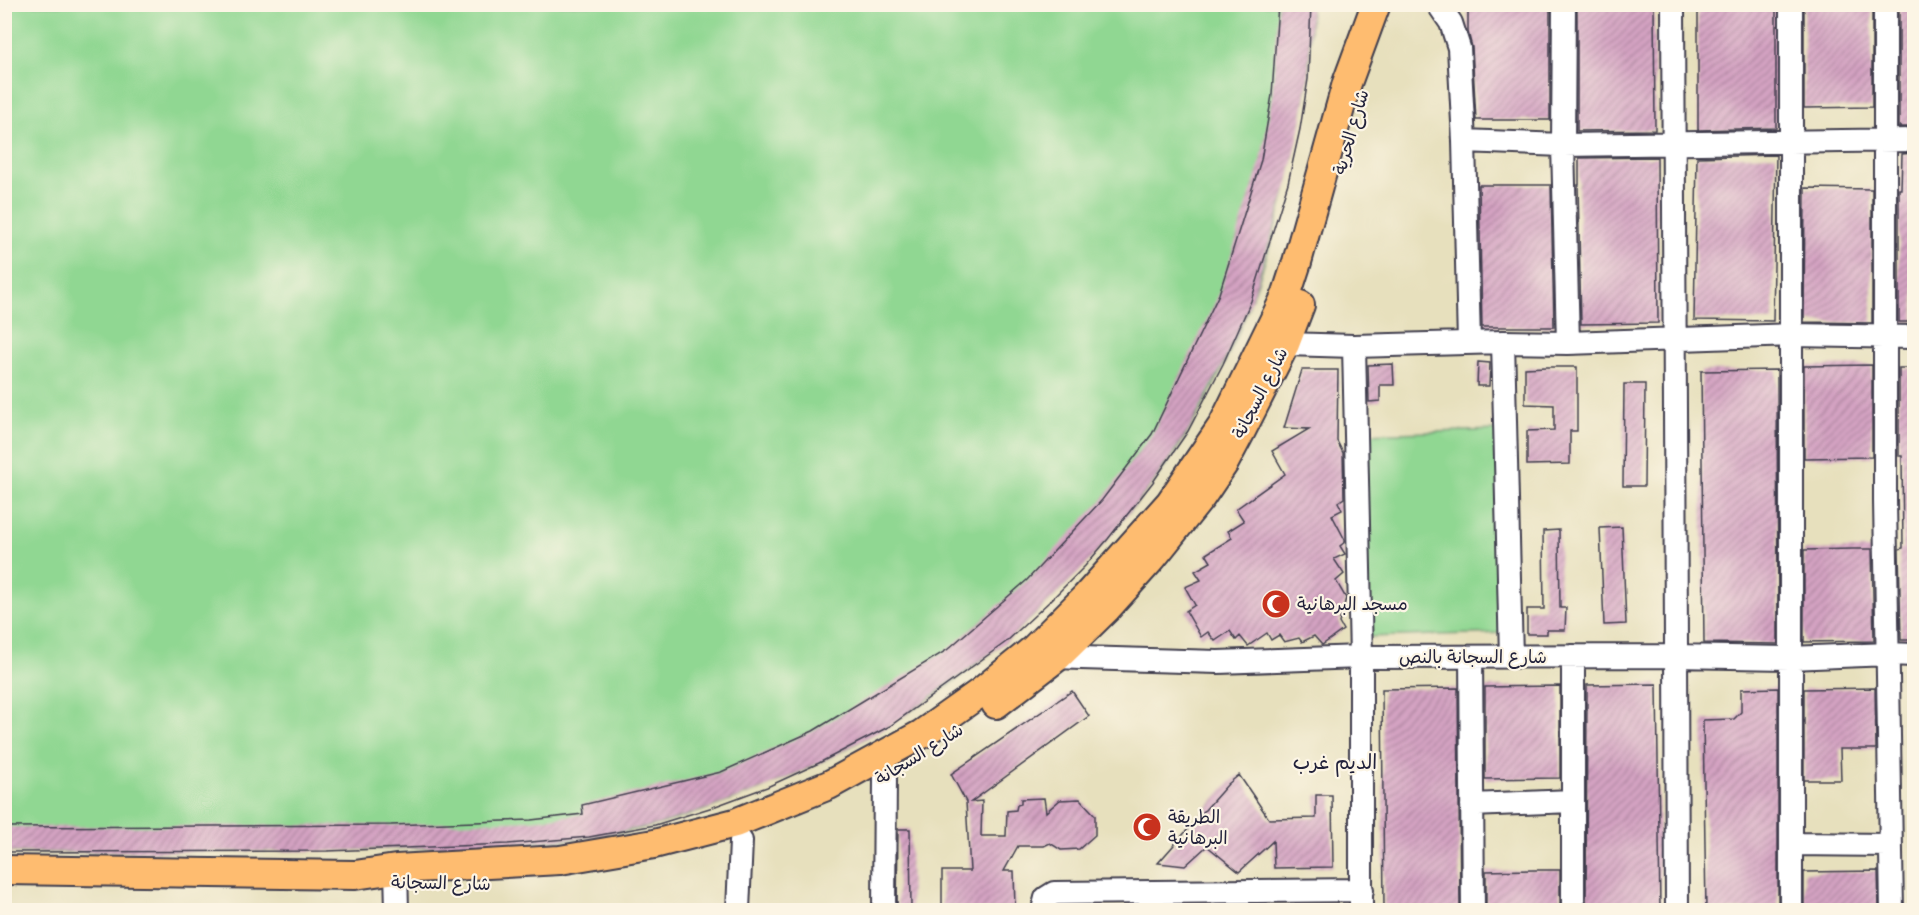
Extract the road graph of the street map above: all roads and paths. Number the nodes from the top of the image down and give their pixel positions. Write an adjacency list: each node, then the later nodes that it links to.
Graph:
1 (1376, 4): 14 (main road, شارع الحرية)
2 (1397, 4): 14 (main road, شارع الحرية)
3 (1438, 4): 10 (street)
4 (1564, 4): 13 (street)
5 (1673, 4): 12 (street)
6 (1791, 4): 11 (street)
7 (1885, 4): 8 (street)
8 (1884, 139): 9 (street); 11 (street); 16 (street)
9 (1914, 140)
10 (1464, 141): 13 (street); 20 (street)
11 (1791, 142): 12 (street); 15 (street)
12 (1675, 144): 13 (street); 18 (street)
13 (1563, 145): 21 (street)
14 (1306, 263): 22 (main road, شارع السجانة); 24 (main road, شارع السجانة)
15 (1791, 335): 16 (street); 18 (street); 32 (street)
16 (1885, 336): 17 (street); 25 (street)
17 (1914, 337)
18 (1675, 340): 21 (street); 28 (street)
19 (1503, 342): 20 (street); 21 (street); 31 (street)
20 (1469, 343): 23 (street)
21 (1568, 343)
22 (1285, 344): 23 (street); 24 (main road, شارع السجانة)
23 (1354, 346): 29 (street)
24 (1045, 654): 29 (street, شارع السجانة بالنص); 33 (main road, شارع السجانة); 40 (main road, شارع السجانة)
25 (1889, 654): 26 (street, شارع السجانة بالنص); 32 (street, شارع السجانة بالنص); 38 (street)
26 (1914, 655)
27 (1573, 656): 28 (street, شارع السجانة بالنص); 31 (street, شارع السجانة بالنص); 34 (street)
28 (1674, 656): 32 (street, شارع السجانة بالنص); 48 (street)
29 (1361, 657): 30 (street, شارع السجانة بالنص); 42 (street)
30 (1471, 657): 31 (street, شارع السجانة بالنص); 35 (street)
31 (1511, 657)
32 (1790, 658): 37 (street)
33 (885, 777): 36 (main road, شارع السجانة); 44 (street)
34 (1572, 801): 35 (street); 47 (street)
35 (1472, 805): 46 (street)
36 (741, 841): 40 (main road, شارع السجانة); 43 (street)
37 (1791, 844): 38 (street); 49 (street)
38 (1891, 844): 50 (street)
39 (4, 870): 40 (main road, شارع السجانة)
40 (397, 888)
41 (1203, 900): 42 (street); 45 (street)
42 (1361, 900)
43 (738, 910)
44 (884, 910)
45 (1043, 910)
46 (1473, 910)
47 (1573, 910)
48 (1677, 910)
49 (1791, 910)
50 (1892, 910)

